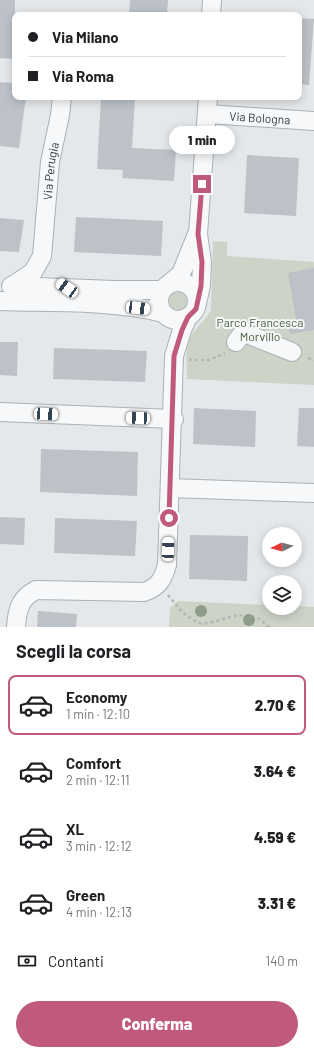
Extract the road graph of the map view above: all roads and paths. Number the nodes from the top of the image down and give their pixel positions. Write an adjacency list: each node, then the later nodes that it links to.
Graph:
1 (212, 0): 2 (street)
2 (211, 12)
3 (62, 100): 7 (street, Via Perugia)
4 (207, 105): 5 (street, Via Bologna); 6 (street)
5 (314, 122)
6 (198, 234): 9 (street); 12 (street)
7 (44, 245): 8 (street, Via Perugia); 10 (street, Via Perugia)
8 (6, 286): 10 (street)
9 (166, 286): 10 (street); 12 (street); 13 (street)
10 (67, 288)
11 (0, 301): 13 (street)
12 (192, 310): 13 (street); 16 (street)
13 (164, 314): 16 (street)
14 (236, 342): 15 (street); 16 (path)
15 (292, 352)
16 (180, 358): 18 (street)
17 (0, 412): 18 (street)
18 (174, 419): 19 (street)
19 (170, 488): 20 (street); 21 (street)
20 (314, 493)
21 (160, 591): 22 (street); 23 (path)
22 (16, 627)
23 (270, 627)

